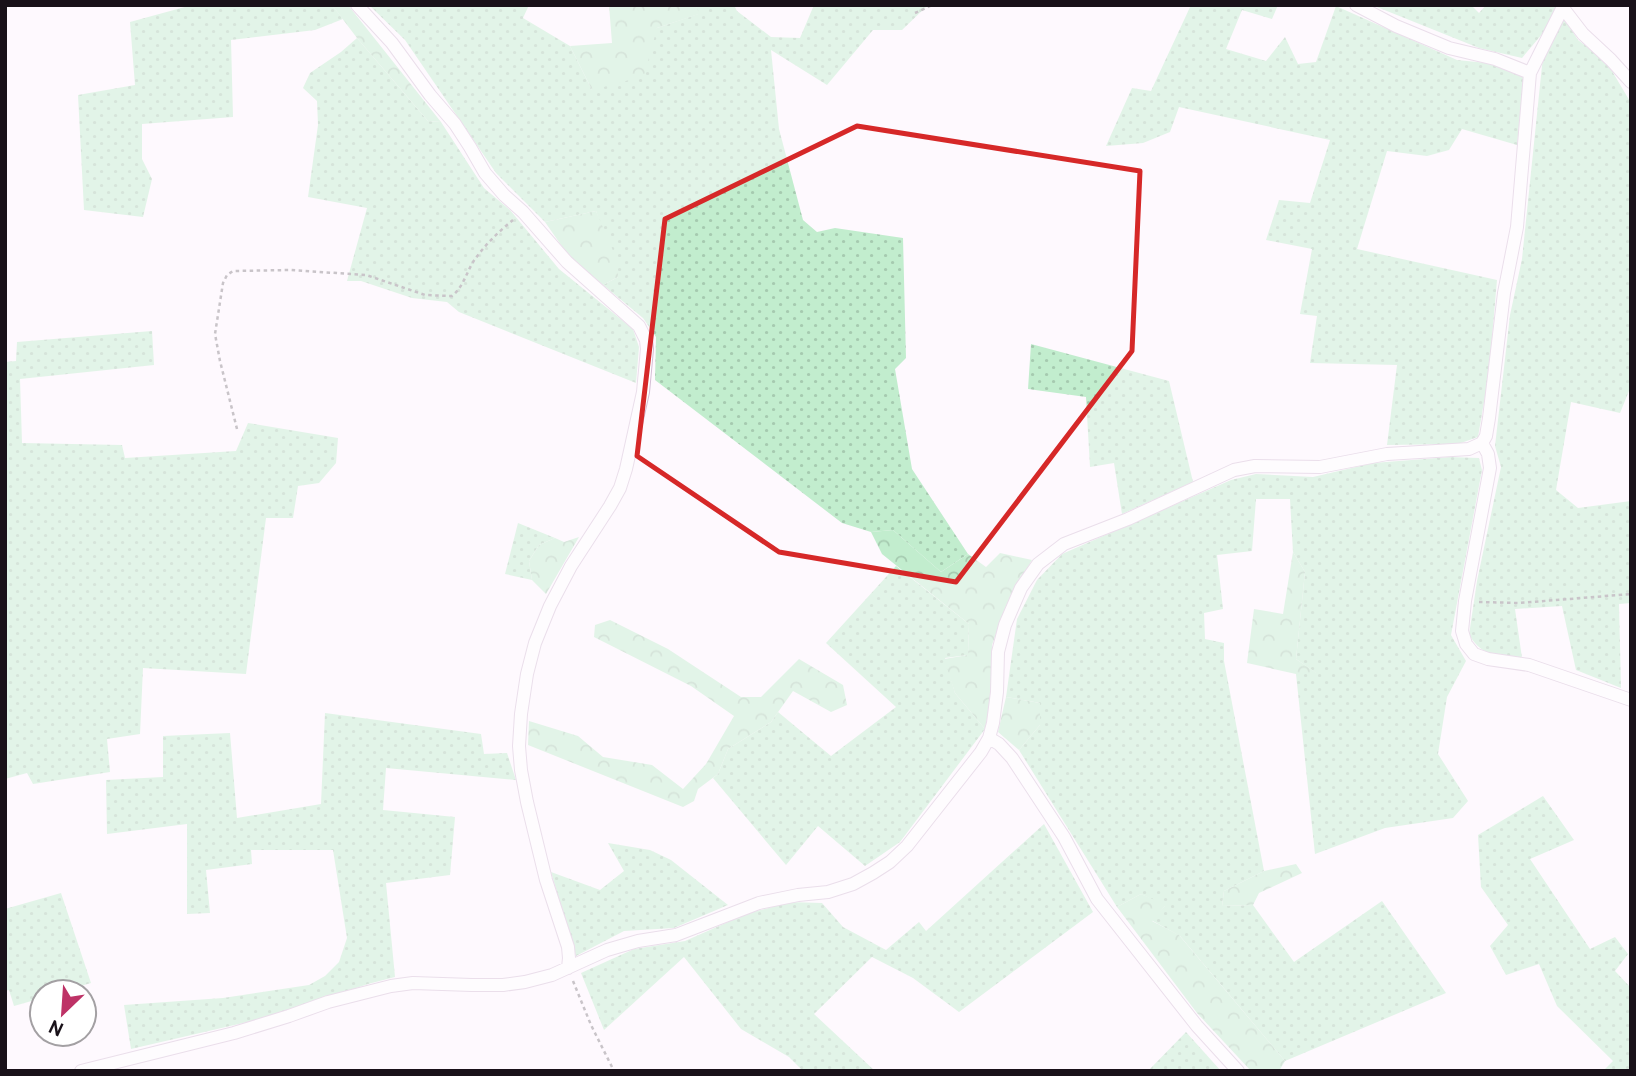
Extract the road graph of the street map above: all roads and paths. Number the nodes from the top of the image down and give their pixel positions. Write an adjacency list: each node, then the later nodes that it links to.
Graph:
1 (357, 5): 8 (street)
2 (932, 5): 5 (path)
3 (1356, 5): 6 (street)
4 (1563, 7): 6 (street); 7 (street)
5 (915, 13)
6 (1530, 73): 10 (street)
7 (1631, 82)
8 (523, 212): 9 (path); 15 (street)
9 (237, 429)
10 (1482, 443): 12 (street); 14 (street)
11 (1631, 594): 12 (path)
12 (1465, 601): 13 (street)
13 (1631, 700)
14 (989, 738): 15 (street); 18 (street)
15 (568, 968): 16 (street); 17 (path)
16 (81, 1071)
17 (614, 1071)
18 (1238, 1071)

